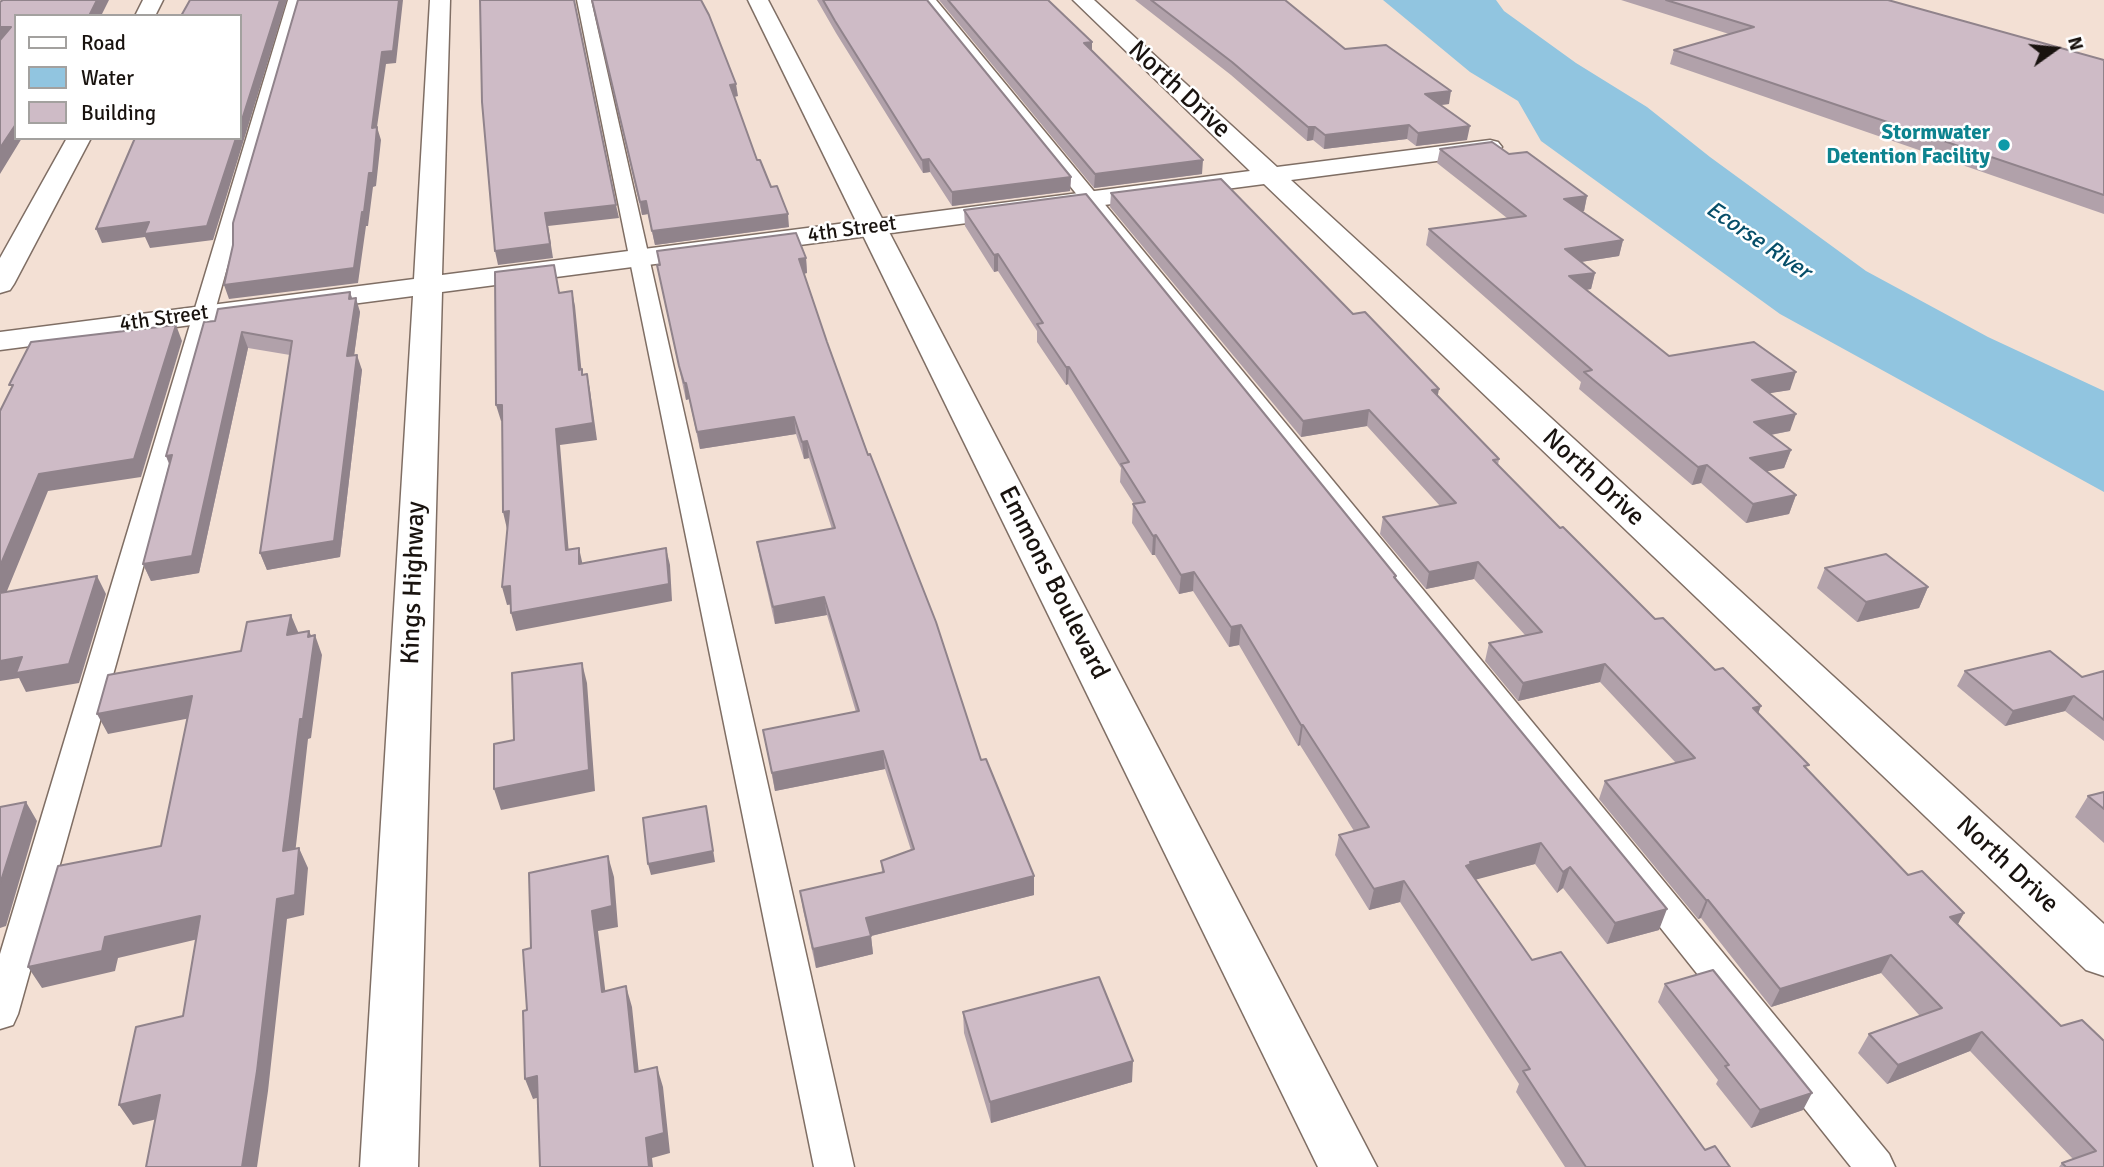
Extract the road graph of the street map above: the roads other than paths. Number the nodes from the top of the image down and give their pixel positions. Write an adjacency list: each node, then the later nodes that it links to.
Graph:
1 (295, 0): 15 (lane)
2 (440, 0): 14 (street, Kings Highway)
3 (584, 0): 12 (lane)
4 (758, 0): 11 (street, Emmons Boulevard)
5 (929, 0): 10 (lane)
6 (1083, 0): 9 (street, North Drive)
7 (78, 140): 13 (street)
8 (1495, 146): 9 (street, 4th Street)
9 (1268, 174): 10 (street, 4th Street); 17 (street, North Drive)
10 (1091, 198): 11 (street, 4th Street); 22 (lane)
11 (873, 227): 12 (street, 4th Street); 21 (street, Emmons Boulevard)
12 (639, 257): 14 (street, 4th Street); 20 (lane)
13 (0, 284)
14 (426, 285): 15 (street, 4th Street); 19 (street, Kings Highway)
15 (204, 314): 16 (street, 4th Street); 18 (lane)
16 (0, 341)
17 (2104, 955)
18 (0, 1014)
19 (390, 1167)
20 (834, 1167)
21 (1348, 1167)
22 (1875, 1167)

